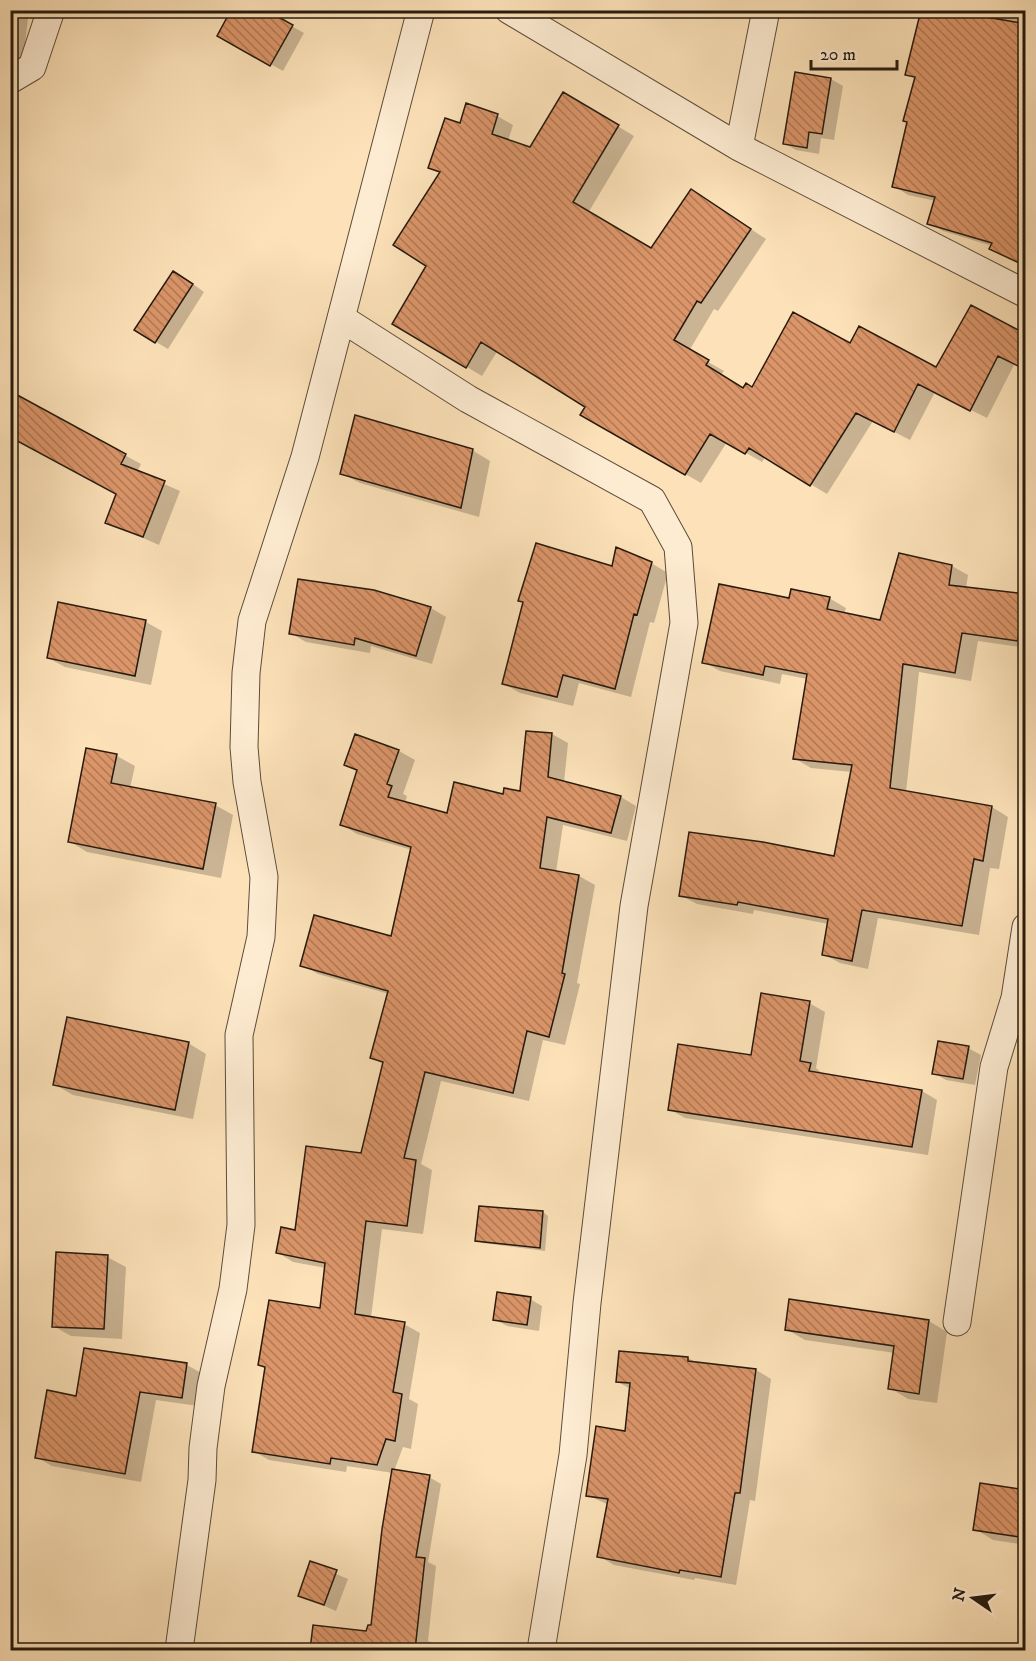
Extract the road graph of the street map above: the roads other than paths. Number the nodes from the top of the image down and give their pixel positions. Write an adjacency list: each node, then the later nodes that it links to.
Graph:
1 (51, 10): 5 (street)
2 (421, 10): 8 (street)
3 (509, 10): 6 (street)
4 (766, 10): 6 (street)
5 (10, 81)
6 (739, 147): 7 (street)
7 (1026, 294)
8 (341, 318): 11 (street); 12 (street)
9 (1026, 927): 10 (street)
10 (957, 1322)
11 (179, 1650)
12 (541, 1650)

